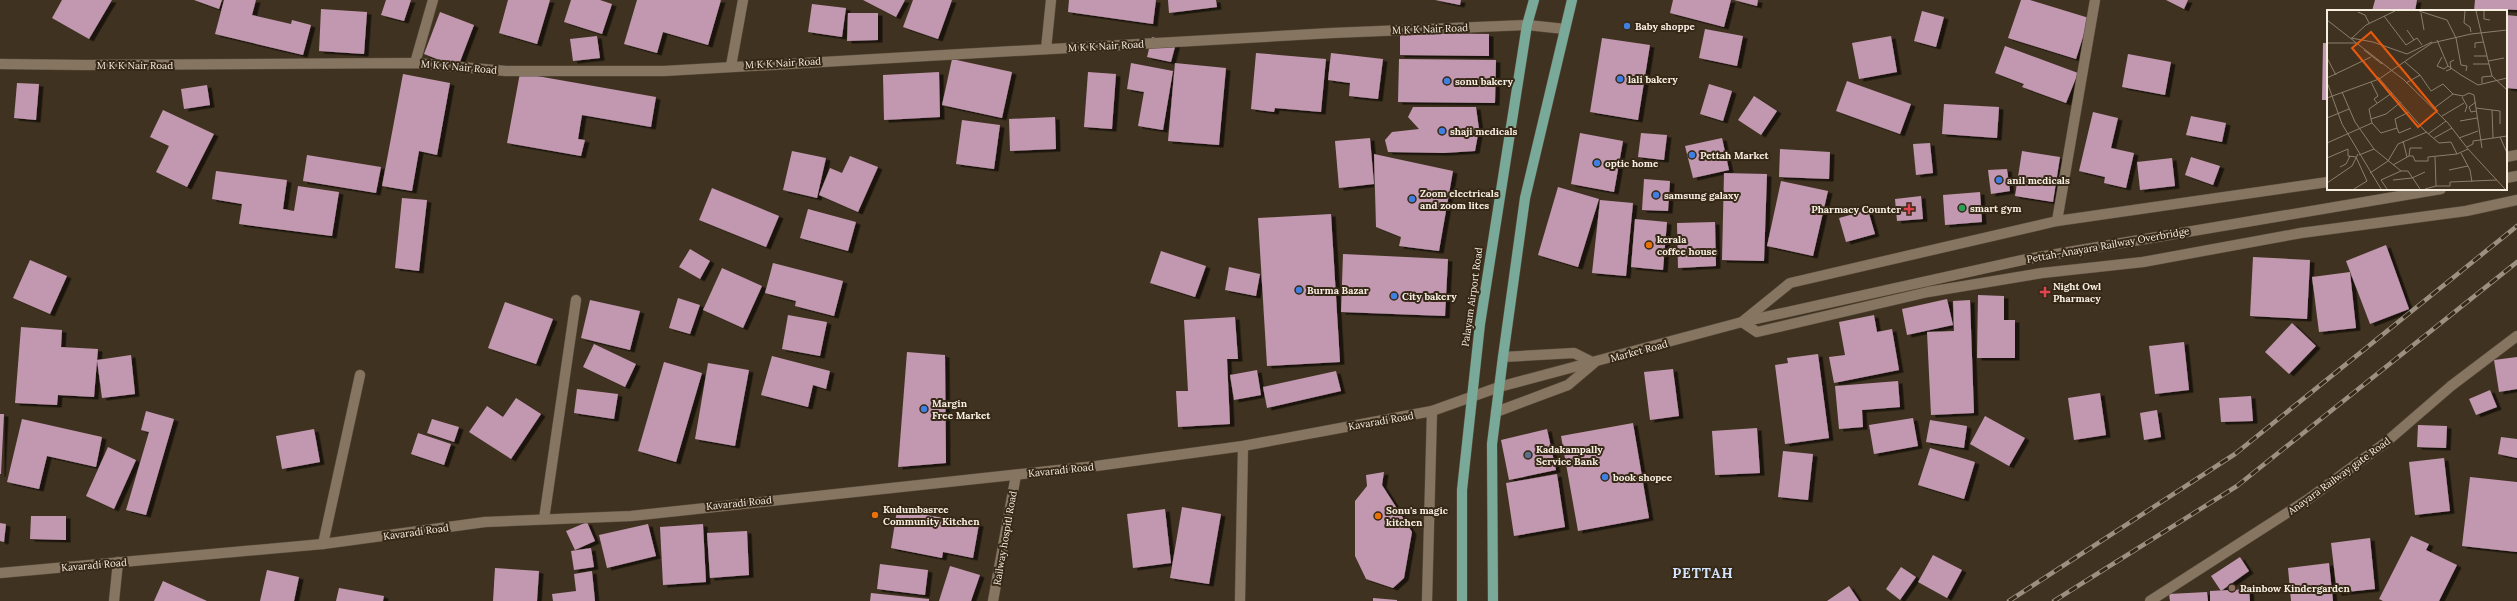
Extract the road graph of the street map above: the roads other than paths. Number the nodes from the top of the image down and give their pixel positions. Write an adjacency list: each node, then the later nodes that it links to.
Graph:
1 (433, 0): 10 (street)
2 (743, 0): 12 (street)
3 (1051, 0): 9 (street)
4 (1534, 0): 7 (main road, Palayam Airport Road)
5 (1572, 0): 8 (main road)
6 (2095, 0): 20 (street)
7 (1527, 25): 8 (street, M K K Nair Road); 9 (street, M K K Nair Road); 29 (main road, Palayam Airport Road)
8 (1565, 29): 25 (main road)
9 (1046, 49): 12 (street, M K K Nair Road)
10 (416, 63): 11 (street, M K K Nair Road); 12 (street, M K K Nair Road)
11 (0, 64)
12 (731, 66)
13 (2517, 155): 14 (street)
14 (2507, 157)
15 (2517, 176): 16 (street)
16 (2507, 178)
17 (2327, 182): 20 (street)
18 (2435, 190): 22 (street, Pettah-Anayara Railway Overbridge)
19 (2517, 200): 23 (street)
20 (2056, 221): 23 (street)
21 (576, 300): 34 (street)
22 (1778, 314): 23 (street, Market Road)
23 (1742, 322): 26 (street, Market Road)
24 (2517, 336): 44 (street, Anayara Railway gate Road)
25 (1503, 357): 26 (street); 28 (main road)
26 (1594, 363): 28 (street, Market Road); 31 (street)
27 (360, 375): 35 (street)
28 (1500, 387): 29 (street, Market Road); 31 (main road)
29 (1472, 398): 30 (street, Kavaradi Road); 42 (main road, Palayam Airport Road)
30 (1432, 411): 32 (street, Kavaradi Road); 41 (street)
31 (1496, 412): 43 (main road)
32 (1243, 446): 33 (street, Kavaradi Road); 40 (street)
33 (1016, 475): 34 (street, Kavaradi Road); 39 (street, Railway hospitl Road)
34 (544, 519): 35 (street, Kavaradi Road)
35 (323, 544): 36 (street, Kavaradi Road)
36 (118, 562): 37 (street, Kavaradi Road); 38 (street)
37 (0, 574)
38 (114, 601)
39 (993, 601)
40 (1240, 601)
41 (1426, 601)
42 (1462, 601)
43 (1493, 601)
44 (2150, 601)

